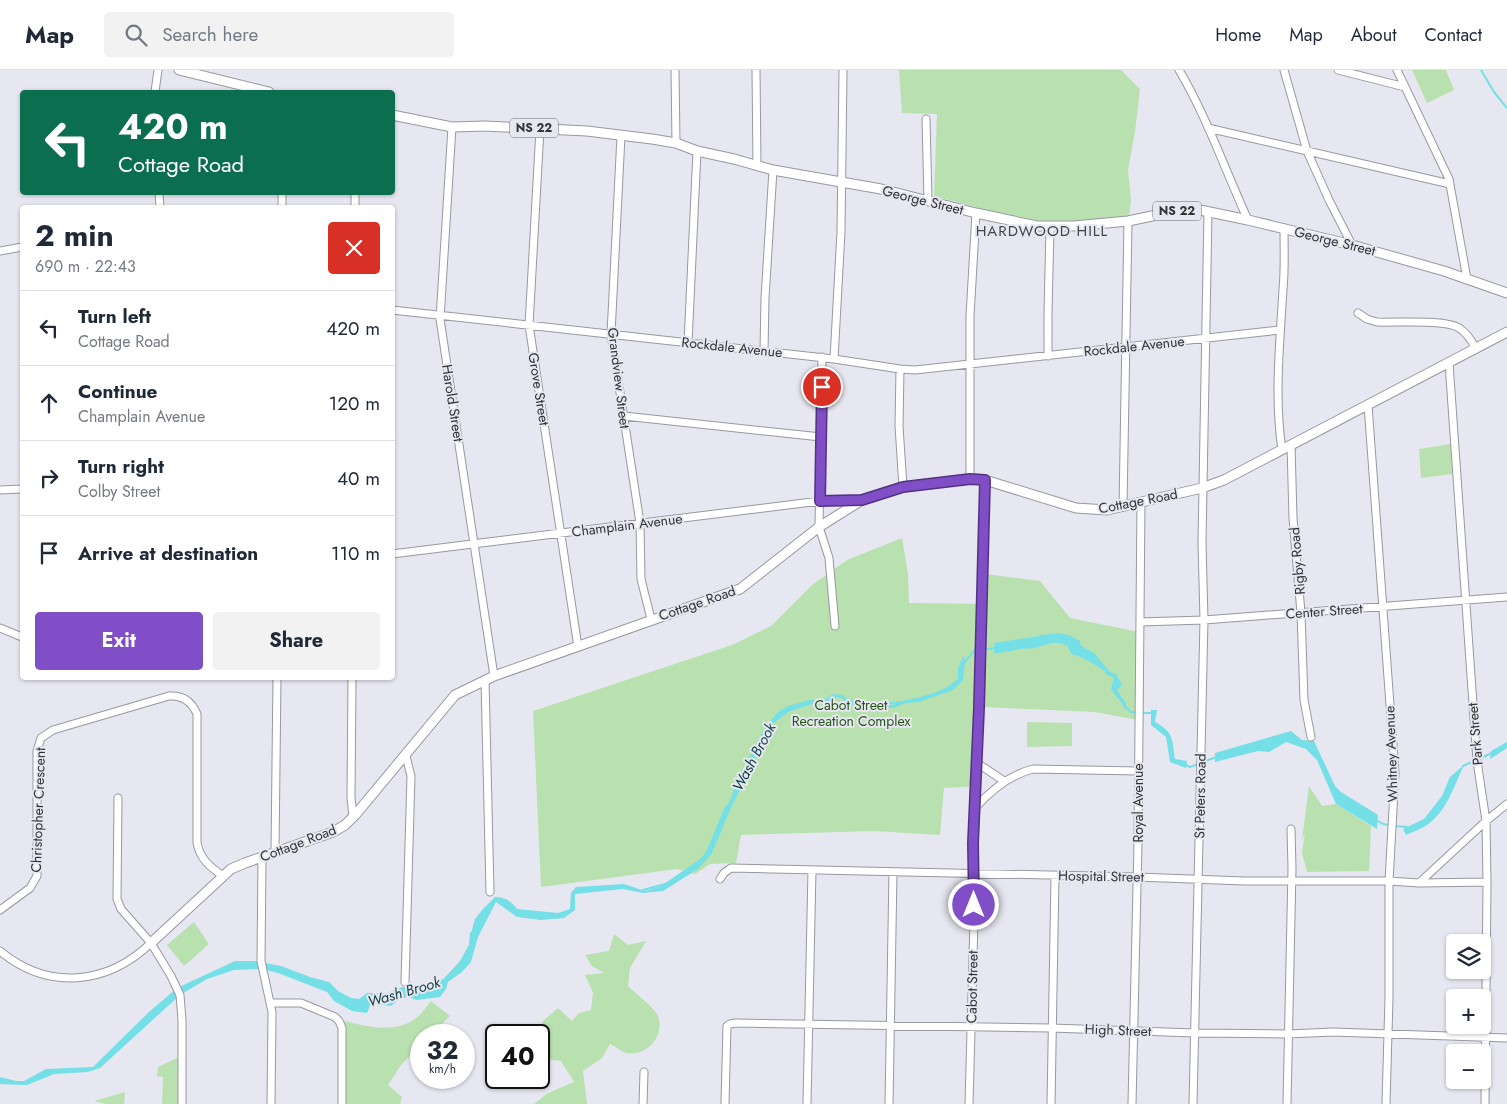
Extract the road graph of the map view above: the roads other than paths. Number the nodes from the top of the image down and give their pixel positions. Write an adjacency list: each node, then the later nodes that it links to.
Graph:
1 (158, 70): 11 (street)
2 (179, 70): 12 (main road)
3 (675, 70): 19 (street)
4 (756, 70): 22 (street)
5 (842, 70): 24 (street)
6 (1179, 70): 16 (street)
7 (1284, 70): 21 (street)
8 (1338, 70): 10 (street)
9 (1397, 70): 10 (street)
10 (1405, 87): 25 (street)
11 (156, 90)
12 (261, 90)
13 (395, 116): 15 (main road, George Street / NS 22)
14 (926, 119): 26 (street)
15 (452, 127): 17 (main road, George Street / NS 22); 40 (street, Harold Street)
16 (1208, 128): 21 (street); 29 (street)
17 (540, 129): 18 (main road, George Street / NS 22); 41 (street, Grove Street)
18 (621, 136): 19 (main road, George Street / NS 22); 44 (street, Grandview Street)
19 (676, 144): 20 (main road, George Street / NS 22)
20 (697, 151): 22 (main road, George Street / NS 22); 46 (street)
21 (1307, 151): 25 (street); 33 (street)
22 (757, 166): 23 (main road, George Street / NS 22)
23 (773, 170): 24 (main road, George Street / NS 22); 49 (street)
24 (843, 182): 26 (main road, George Street / NS 22); 52 (street)
25 (1450, 184): 36 (street)
26 (928, 201): 28 (main road, George Street / NS 22)
27 (1208, 212): 29 (main road, George Street / NS 22); 30 (main road, George Street / NS 22); 45 (street, St Peters Road)
28 (976, 213): 31 (main road, George Street / NS 22); 54 (street)
29 (1248, 220): 32 (main road, George Street / NS 22)
30 (1128, 221): 31 (main road, George Street / NS 22); 47 (street)
31 (1050, 227): 50 (street)
32 (1284, 228): 33 (main road, George Street / NS 22); 42 (street, Rigby Road)
33 (1352, 245): 36 (main road, George Street / NS 22)
34 (20, 247): 35 (street)
35 (0, 252)
36 (1467, 279): 37 (main road, George Street / NS 22)
37 (1507, 293)
38 (395, 310): 40 (street, Rockdale Avenue)
39 (1358, 313): 48 (street)
40 (440, 315): 41 (street, Rockdale Avenue); 73 (street, Harold Street)
41 (529, 325): 44 (street, Rockdale Avenue); 72 (street, Grove Street)
42 (1280, 330): 45 (street, Rockdale Avenue); 59 (street, Rigby Road)
43 (1507, 332): 48 (main road, Cottage Road)
44 (611, 334): 46 (street, Rockdale Avenue); 57 (street, Grandview Street)
45 (1206, 338): 47 (street, Rockdale Avenue); 63 (street, St Peters Road)
46 (688, 343): 49 (street, Rockdale Avenue)
47 (1125, 347): 50 (street, Rockdale Avenue); 69 (street)
48 (1476, 349): 53 (main road, Cottage Road)
49 (764, 351): 51 (street, Rockdale Avenue)
50 (1048, 356): 54 (street, Rockdale Avenue)
51 (822, 357): 52 (street, Rockdale Avenue); 58 (street)
52 (834, 359): 55 (street, Rockdale Avenue)
53 (1449, 363): 56 (main road, Cottage Road); 76 (street, Park Street)
54 (969, 365): 55 (street, Rockdale Avenue); 60 (street)
55 (900, 369): 62 (street)
56 (1368, 405): 59 (main road, Cottage Road); 77 (street, Whitney Avenue)
57 (624, 416): 58 (street); 70 (street, Grandview Street)
58 (820, 437): 67 (street)
59 (1286, 447): 63 (main road, Cottage Road); 78 (street, Rigby Road)
60 (970, 479): 61 (main road, Cottage Road); 62 (main road, Cottage Road)
61 (985, 480): 69 (main road, Cottage Road); 92 (street, Cabot Street)
62 (903, 487): 66 (main road, Cottage Road)
63 (1202, 488): 68 (main road, Cottage Road); 80 (street, St Peters Road)
64 (20, 489): 65 (street)
65 (0, 490)
66 (862, 500): 67 (street, Champlain Avenue); 71 (main road, Cottage Road)
67 (820, 501): 70 (street, Champlain Avenue); 71 (street)
68 (1141, 502): 69 (main road, Cottage Road); 81 (street, Royal Avenue)
69 (1122, 507)
70 (640, 523): 72 (street, Champlain Avenue); 79 (street, Grandview Street)
71 (820, 527): 79 (main road, Cottage Road); 82 (street)
72 (561, 532): 73 (street, Champlain Avenue); 85 (street, Grove Street)
73 (474, 543): 74 (street, Champlain Avenue); 86 (street, Harold Street)
74 (395, 554)
75 (1507, 597): 76 (street, Center Street)
76 (1465, 600): 77 (street, Center Street); 99 (street, Park Street)
77 (1384, 607): 78 (street, Center Street); 111 (street, Whitney Avenue)
78 (1301, 613): 80 (street, Center Street); 90 (street, Rigby Road)
79 (650, 619): 85 (main road, Cottage Road)
80 (1204, 620): 81 (street, Center Street); 110 (street, St Peters Road)
81 (1140, 622): 93 (street, Royal Avenue)
82 (835, 626)
83 (0, 628): 84 (street)
84 (20, 635)
85 (578, 647): 86 (main road, Cottage Road)
86 (494, 676): 89 (main road, Cottage Road)
87 (277, 680): 101 (street)
88 (352, 680): 98 (street)
89 (485, 680): 91 (main road, Cottage Road); 115 (street)
90 (1311, 737)
91 (406, 756): 98 (main road, Cottage Road); 119 (street)
92 (977, 763): 94 (street); 97 (street, Cabot Street)
93 (1138, 771): 94 (street); 108 (street, Royal Avenue)
94 (1004, 782): 97 (street)
95 (118, 798): 117 (street)
96 (1507, 804): 99 (street)
97 (975, 808): 105 (street, Cabot Street)
98 (353, 818): 101 (main road, Cottage Road)
99 (1486, 822): 113 (street, Park Street); 114 (street)
100 (1291, 829): 112 (street)
101 (275, 852): 102 (main road, Cottage Road)
102 (262, 858): 106 (main road, Cottage Road); 120 (street)
103 (812, 870): 104 (street, Hospital Street); 109 (street, Hospital Street); 121 (street)
104 (893, 872): 105 (street, Hospital Street); 122 (street)
105 (974, 874): 107 (street, Hospital Street); 123 (street, Cabot Street)
106 (223, 876): 116 (street, Christopher Crescent); 117 (main road, Cottage Road)
107 (1055, 876): 108 (street, Hospital Street); 124 (street)
108 (1136, 877): 110 (street, Hospital Street); 125 (street, Royal Avenue)
109 (720, 879)
110 (1198, 880): 112 (street, Hospital Street); 126 (street, St Peters Road)
111 (1389, 880): 112 (street, Hospital Street); 114 (street, Hospital Street); 128 (street, Whitney Avenue)
112 (1292, 882): 127 (street)
113 (1487, 882): 114 (street, Hospital Street); 129 (street, Park Street)
114 (1419, 883)
115 (490, 892)
116 (0, 910)
117 (151, 943): 118 (street, Cottage Road); 132 (street)
118 (0, 951)
119 (405, 982)
120 (271, 1003): 133 (street); 134 (street)
121 (808, 1024): 122 (street, High Street); 136 (street, High Street); 137 (street)
122 (890, 1025): 123 (street, High Street); 138 (street)
123 (971, 1027): 124 (street, High Street); 139 (street, Cabot Street)
124 (1051, 1028): 125 (street, High Street); 140 (street)
125 (1134, 1030): 126 (street, High Street); 141 (street, Royal Avenue)
126 (1195, 1033): 127 (street, High Street); 142 (street, St Peters Road)
127 (1288, 1034): 128 (street, High Street); 143 (street)
128 (1388, 1035): 129 (street, High Street); 144 (street, Whitney Avenue)
129 (1486, 1038): 130 (street, High Street); 145 (street, Park Street)
130 (1507, 1038)
131 (644, 1072): 135 (street)
132 (182, 1104)
133 (271, 1104)
134 (342, 1104)
135 (643, 1104)
136 (725, 1104)
137 (807, 1104)
138 (889, 1104)
139 (969, 1104)
140 (1051, 1104)
141 (1132, 1104)
142 (1193, 1104)
143 (1287, 1104)
144 (1386, 1104)
145 (1485, 1104)

